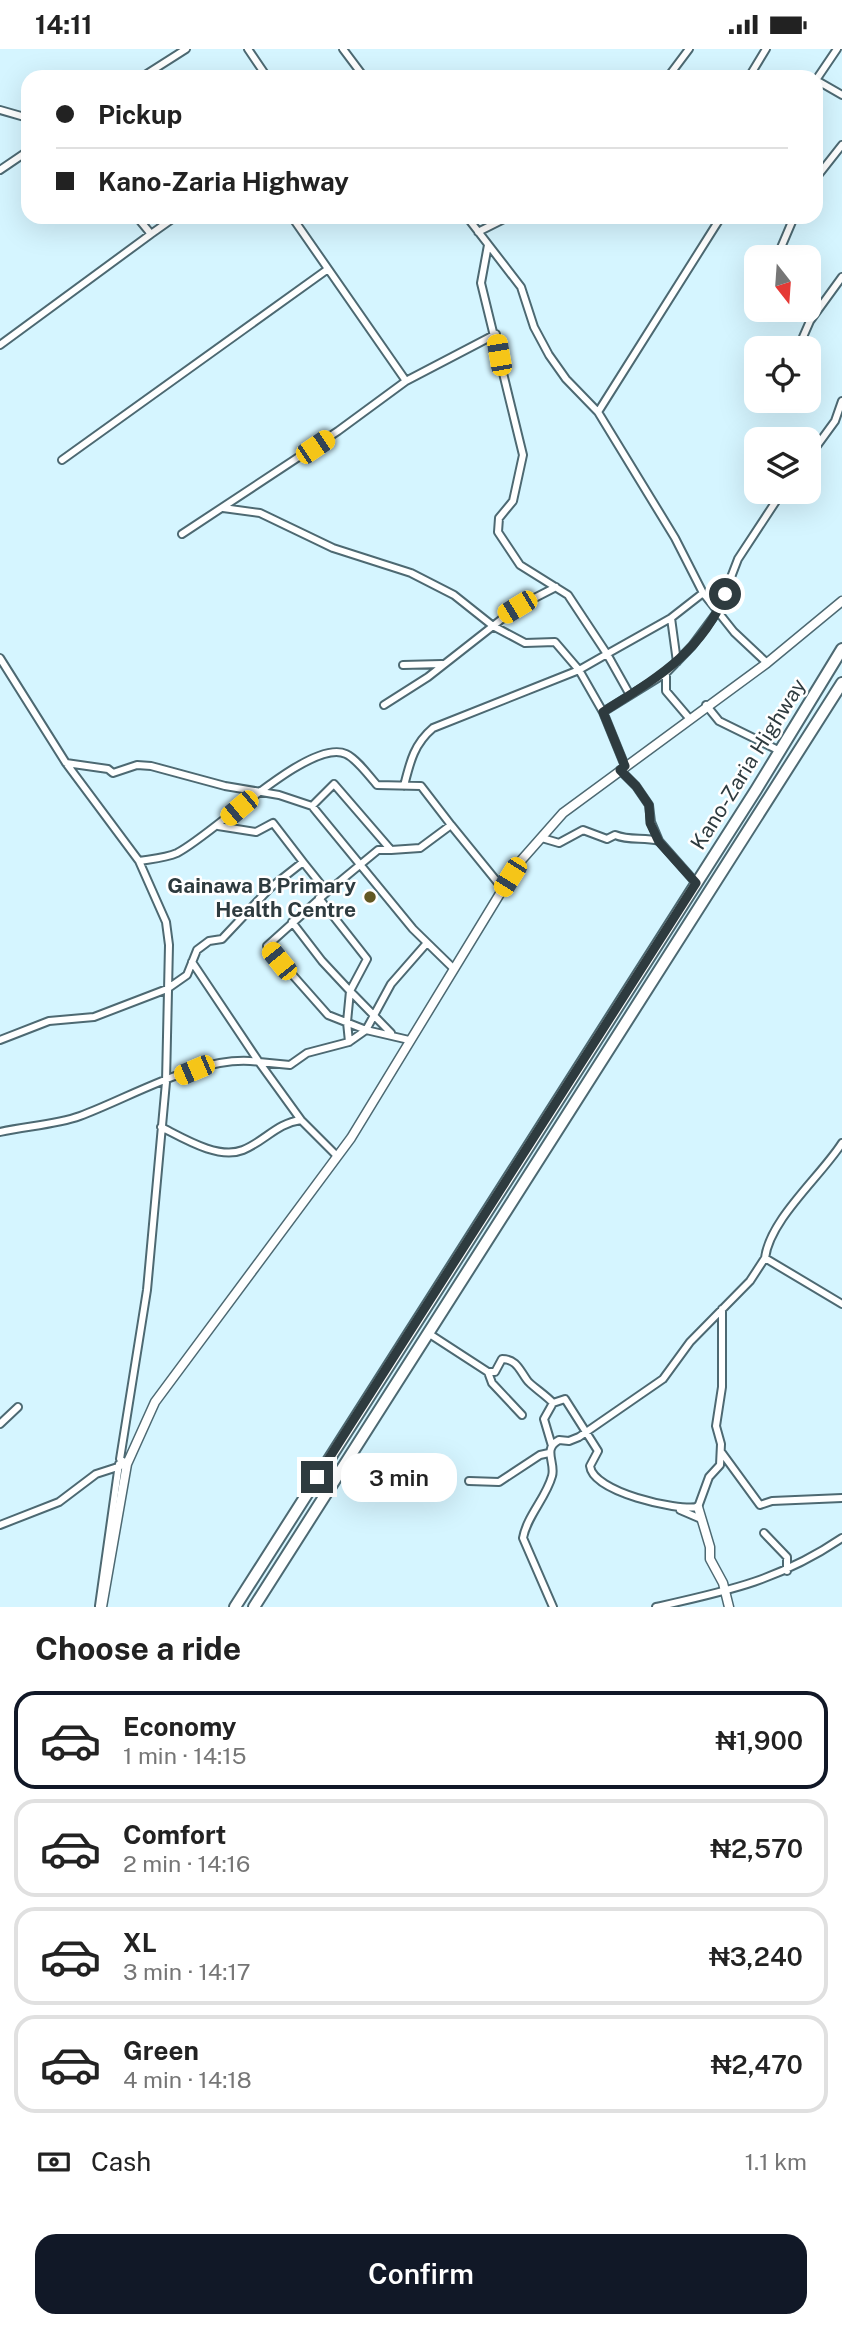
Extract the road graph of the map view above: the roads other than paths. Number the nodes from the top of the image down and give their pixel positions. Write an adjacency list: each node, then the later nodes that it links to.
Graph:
1 (186, 49): 7 (street)
2 (248, 49): 8 (street)
3 (343, 49): 9 (street)
4 (689, 49): 10 (street)
5 (766, 49): 11 (street)
6 (837, 49): 12 (street)
7 (153, 70)
8 (262, 70)
9 (359, 70)
10 (673, 70)
11 (753, 70)
12 (823, 70)
13 (823, 84): 14 (street)
14 (842, 96)
15 (0, 110): 16 (street)
16 (21, 116)
17 (842, 145): 19 (street)
18 (21, 156): 20 (street)
19 (823, 169)
20 (0, 170)
21 (142, 224): 29 (street)
22 (165, 224): 29 (street)
23 (297, 224): 32 (street)
24 (472, 224): 28 (street)
25 (494, 224): 28 (street)
26 (717, 224): 39 (street)
27 (791, 224): 31 (street)
28 (478, 232): 30 (street)
29 (151, 234): 36 (street)
30 (488, 245): 34 (street); 39 (street)
31 (782, 245)
32 (328, 269): 37 (street); 41 (street)
33 (842, 277): 35 (street)
34 (496, 334): 37 (street); 45 (street)
35 (803, 336)
36 (0, 345)
37 (406, 381): 43 (street)
38 (842, 401): 40 (street)
39 (598, 412): 46 (street)
40 (821, 440)
41 (62, 460)
42 (774, 504): 48 (street)
43 (223, 508): 44 (street); 50 (street)
44 (182, 534)
45 (556, 587): 50 (street); 52 (street)
46 (703, 593): 48 (street); 49 (street)
47 (842, 601): 55 (street)
48 (718, 611): 54 (street); 55 (street)
49 (671, 618): 52 (street); 54 (street)
50 (493, 626): 57 (street); 58 (street)
51 (842, 649): 66 (highway, Kano-Zaria Highway)
52 (607, 654): 58 (street); 61 (street)
53 (0, 658): 67 (street)
54 (677, 662): 59 (street)
55 (767, 663): 63 (street)
56 (403, 664): 57 (street)
57 (444, 664): 62 (street)
58 (579, 670): 64 (street); 69 (street)
59 (666, 673): 61 (street); 65 (street)
60 (842, 683): 107 (highway, Kano-Zaria Highway)
61 (630, 695): 64 (street)
62 (384, 705)
63 (706, 705): 65 (street); 66 (street)
64 (603, 712): 68 (street)
65 (689, 718): 68 (street)
66 (780, 751): 80 (highway, Kano-Zaria Highway)
67 (65, 762): 70 (street); 77 (street)
68 (622, 768): 74 (street); 75 (street)
69 (404, 786): 70 (street); 72 (street)
70 (261, 790): 71 (street); 73 (street)
71 (313, 806): 76 (street); 79 (street)
72 (451, 825): 76 (street); 81 (street)
73 (218, 826): 77 (street); 78 (street)
74 (542, 838): 75 (street); 81 (street)
75 (659, 842): 80 (street)
76 (391, 850): 79 (street)
77 (139, 861): 88 (street)
78 (303, 863): 82 (street); 86 (street)
79 (361, 866): 82 (street); 85 (street)
80 (696, 883): 128 (highway, Kano-Zaria Highway)
81 (503, 889): 87 (street)
82 (327, 892): 83 (street)
83 (319, 898): 84 (street); 89 (street)
84 (292, 922): 89 (street); 91 (street)
85 (426, 944): 87 (street); 90 (street)
86 (192, 963): 88 (street); 97 (street)
87 (453, 968): 95 (street)
88 (167, 989): 94 (street); 98 (street)
89 (350, 991): 90 (street); 91 (street)
90 (374, 1015): 92 (street); 93 (street)
91 (347, 1022): 92 (street); 96 (street)
92 (366, 1030): 93 (street); 96 (street)
93 (393, 1035): 95 (street)
94 (0, 1040)
95 (410, 1041): 103 (street)
96 (349, 1042): 97 (street)
97 (259, 1062): 98 (street); 99 (street)
98 (166, 1082): 100 (street); 101 (street)
99 (301, 1119): 100 (street); 103 (street)
100 (161, 1127): 116 (street)
101 (0, 1132)
102 (842, 1143): 104 (street)
103 (337, 1156): 116 (street)
104 (765, 1258): 105 (street); 106 (street)
105 (842, 1304)
106 (722, 1309): 113 (street); 115 (street)
107 (428, 1333): 108 (street); 129 (highway, Kano-Zaria Highway)
108 (488, 1372): 109 (street); 111 (street)
109 (553, 1403): 113 (street); 114 (street)
110 (18, 1407): 112 (street)
111 (522, 1415)
112 (0, 1424)
113 (586, 1432): 114 (street); 120 (street)
114 (551, 1449): 117 (street); 130 (street)
115 (721, 1451): 118 (street); 119 (street)
116 (122, 1463): 122 (street); 127 (street)
117 (469, 1481)
118 (842, 1498)
119 (698, 1507): 120 (street); 121 (street)
120 (676, 1508): 121 (street)
121 (701, 1519): 126 (street)
122 (0, 1525)
123 (764, 1533): 125 (street)
124 (842, 1538): 125 (street)
125 (787, 1571): 126 (street)
126 (725, 1591): 131 (street); 132 (street)
127 (101, 1607)
128 (234, 1607)
129 (254, 1607)
130 (553, 1607)
131 (656, 1607)
132 (729, 1607)

